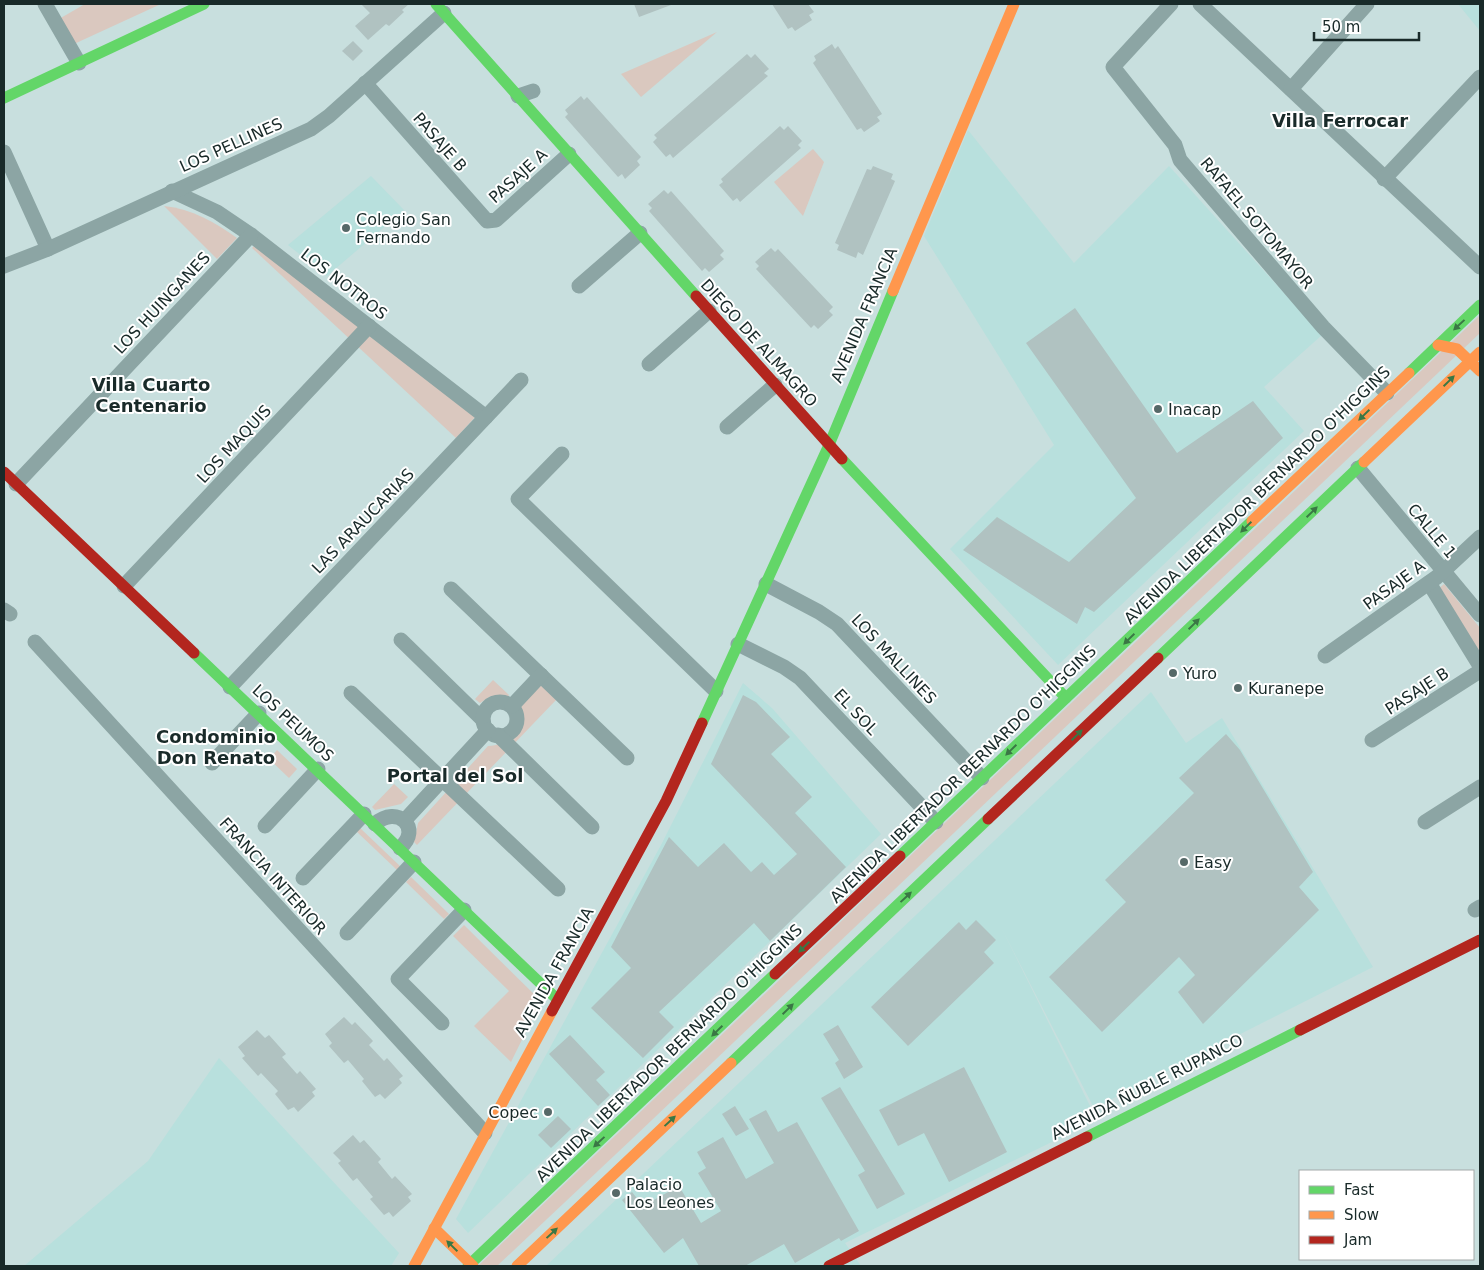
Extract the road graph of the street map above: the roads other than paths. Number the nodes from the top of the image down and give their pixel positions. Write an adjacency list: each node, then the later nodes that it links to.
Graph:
1 (45, 4): 9 (street)
2 (204, 4): 8 (street)
3 (1014, 4): 41 (street, AVENIDA FRANCIA)
4 (1171, 4): 37 (street, RAFAEL SOTOMAYOR)
5 (1200, 4): 12 (street)
6 (1367, 4): 12 (street)
7 (440, 8): 11 (street, LOS PELLINES); 15 (street, DIEGO DE ALMAGRO)
8 (174, 10): 9 (street)
9 (79, 63): 14 (street)
10 (1480, 77): 18 (street)
11 (365, 84): 19 (street, LOS PELLINES); 20 (street, PASAJE B)
12 (1290, 88): 18 (street)
13 (533, 91): 15 (street)
14 (5, 94)
15 (518, 96): 17 (street, DIEGO DE ALMAGRO)
16 (4, 152): 23 (street)
17 (569, 154): 20 (street, PASAJE A); 21 (street, DIEGO DE ALMAGRO)
18 (1384, 179): 25 (street)
19 (172, 191): 22 (street, LOS NOTROS); 23 (street, LOS PELLINES)
20 (490, 222)
21 (640, 233): 26 (street); 28 (street, DIEGO DE ALMAGRO)
22 (251, 235): 29 (street, LOS NOTROS); 45 (street, LOS HUINGANES)
23 (48, 248): 24 (street, LOS PELLINES)
24 (4, 266)
25 (1480, 268)
26 (580, 286)
27 (1480, 305): 30 (street, AVENIDA LIBERTADOR BERNARDO O'HIGGINS, one-way to 30)
28 (709, 311): 32 (street); 36 (street, DIEGO DE ALMAGRO)
29 (369, 326): 39 (street, LOS NOTROS); 50 (street, LOS MAQUIS)
30 (1438, 345): 31 (street); 34 (street, AVENIDA LIBERTADOR BERNARDO O'HIGGINS)
31 (1476, 356): 33 (street); 38 (street, one-way to 31)
32 (649, 364)
33 (1480, 371)
34 (1403, 378): 37 (street, AVENIDA LIBERTADOR BERNARDO O'HIGGINS); 38 (street)
35 (521, 380): 39 (street, LAS ARAUCARIAS)
36 (775, 385): 40 (street); 41 (street, DIEGO DE ALMAGRO)
37 (1387, 393): 63 (street, AVENIDA LIBERTADOR BERNARDO O'HIGGINS, one-way to 63)
38 (1427, 403): 43 (street)
39 (486, 417): 60 (street, LAS ARAUCARIAS)
40 (727, 427)
41 (828, 445): 49 (street, AVENIDA FRANCIA); 63 (street, DIEGO DE ALMAGRO)
42 (562, 454): 61 (street)
43 (1358, 468): 47 (street, CALLE 1); 91 (street, one-way to 43)
44 (4, 472): 45 (street, LOS PEUMOS)
45 (16, 484): 50 (street, LOS PEUMOS)
46 (1480, 537): 47 (street, PASAJE A)
47 (1443, 571): 48 (street, PASAJE A); 52 (street, CALLE 1)
48 (1429, 583): 56 (street, PASAJE A); 57 (street)
49 (766, 584): 55 (street, AVENIDA FRANCIA); 71 (street, LOS MALLINES)
50 (124, 586): 60 (street, LOS PEUMOS)
51 (451, 589): 59 (street)
52 (1480, 615)
53 (401, 640): 66 (street)
54 (35, 642): 92 (street, FRANCIA INTERIOR)
55 (738, 644): 61 (street, AVENIDA FRANCIA); 76 (street, EL SOL)
56 (1325, 656)
57 (1480, 666)
58 (1480, 671): 67 (street, PASAJE B)
59 (541, 675): 64 (street); 68 (street)
60 (230, 686): 65 (street, LOS PEUMOS)
61 (716, 692): 88 (street, AVENIDA FRANCIA)
62 (351, 693): 72 (street)
63 (1066, 698): 71 (street, AVENIDA LIBERTADOR BERNARDO O'HIGGINS, one-way to 71)
64 (512, 706): 66 (street); 66 (street)
65 (259, 714): 69 (street); 70 (street, LOS PEUMOS)
66 (490, 729): 72 (street); 80 (street)
67 (1372, 740)
68 (627, 758)
69 (212, 763)
70 (318, 770): 74 (street, LOS PEUMOS); 79 (street)
71 (982, 778): 76 (street, AVENIDA LIBERTADOR BERNARDO O'HIGGINS)
72 (442, 779): 75 (street); 84 (street)
73 (1480, 787): 77 (street)
74 (364, 814): 78 (street, LOS PEUMOS); 83 (street)
75 (405, 820): 78 (street); 81 (street)
76 (936, 822): 89 (street, AVENIDA LIBERTADOR BERNARDO O'HIGGINS, one-way to 89)
77 (1425, 822)
78 (375, 824): 81 (street, LOS PEUMOS)
79 (265, 826)
80 (592, 827)
81 (400, 848): 82 (street, LOS PEUMOS)
82 (414, 862): 85 (street, LOS PEUMOS); 86 (street)
83 (303, 878)
84 (558, 889)
85 (464, 910): 88 (street, LOS PEUMOS); 90 (street)
86 (348, 933)
87 (1480, 940): 97 (street, AVENIDA ÑUBLE RUPANCO)
88 (558, 1000): 92 (street, AVENIDA FRANCIA)
89 (755, 1007): 91 (street); 94 (street, AVENIDA LIBERTADOR BERNARDO O'HIGGINS, one-way to 94)
90 (442, 1022)
91 (772, 1025): 96 (street, one-way to 91)
92 (484, 1133): 93 (street, AVENIDA FRANCIA)
93 (434, 1228): 94 (street, one-way to 93); 95 (street, AVENIDA FRANCIA)
94 (471, 1265)
95 (414, 1266)
96 (517, 1266)
97 (829, 1266)

